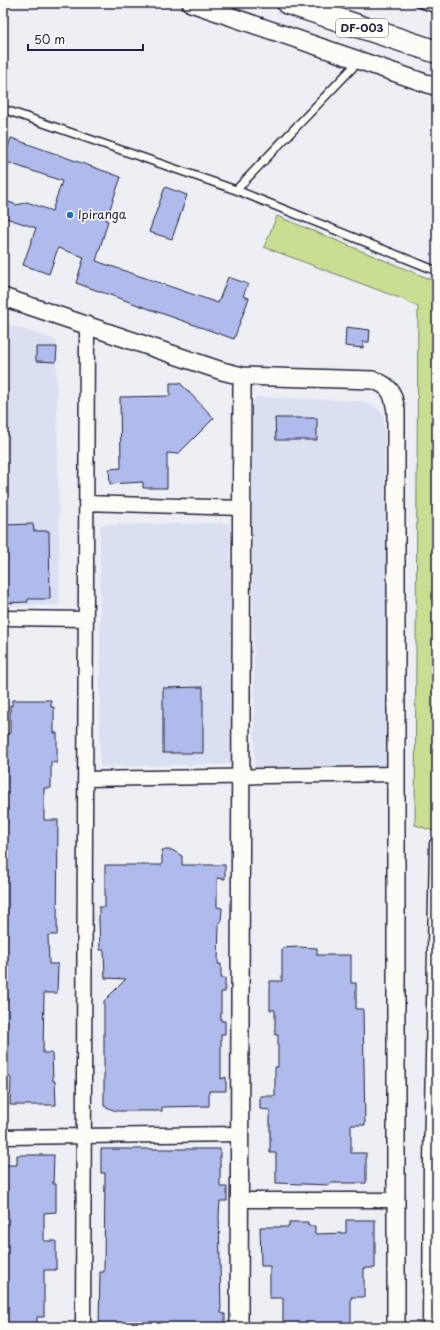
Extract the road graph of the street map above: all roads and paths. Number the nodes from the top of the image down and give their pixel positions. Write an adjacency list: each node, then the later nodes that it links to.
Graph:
1 (191, 3): 6 (street)
2 (288, 3): 5 (highway, DF-003)
3 (418, 3): 4 (lane)
4 (437, 9)
5 (437, 52)
6 (359, 61): 7 (street); 9 (lane)
7 (437, 87)
8 (3, 109): 9 (lane)
9 (236, 190): 10 (lane)
10 (437, 271)
11 (3, 297): 12 (street)
12 (87, 326): 13 (street); 14 (street)
13 (242, 376): 15 (street); 18 (street)
14 (86, 503): 15 (street); 17 (street)
15 (241, 508): 19 (street)
16 (3, 618): 17 (street)
17 (86, 619): 20 (street)
18 (396, 774): 19 (street); 27 (street)
19 (241, 775): 20 (street); 22 (street)
20 (85, 779): 23 (street)
21 (437, 844): 25 (street)
22 (239, 1134): 23 (street); 26 (street)
23 (84, 1136): 24 (street); 28 (street)
24 (3, 1138)
25 (434, 1163): 31 (street)
26 (239, 1200): 27 (street); 29 (street)
27 (396, 1200): 30 (street)
28 (83, 1327)
29 (239, 1327)
30 (396, 1327)
31 (430, 1327)

